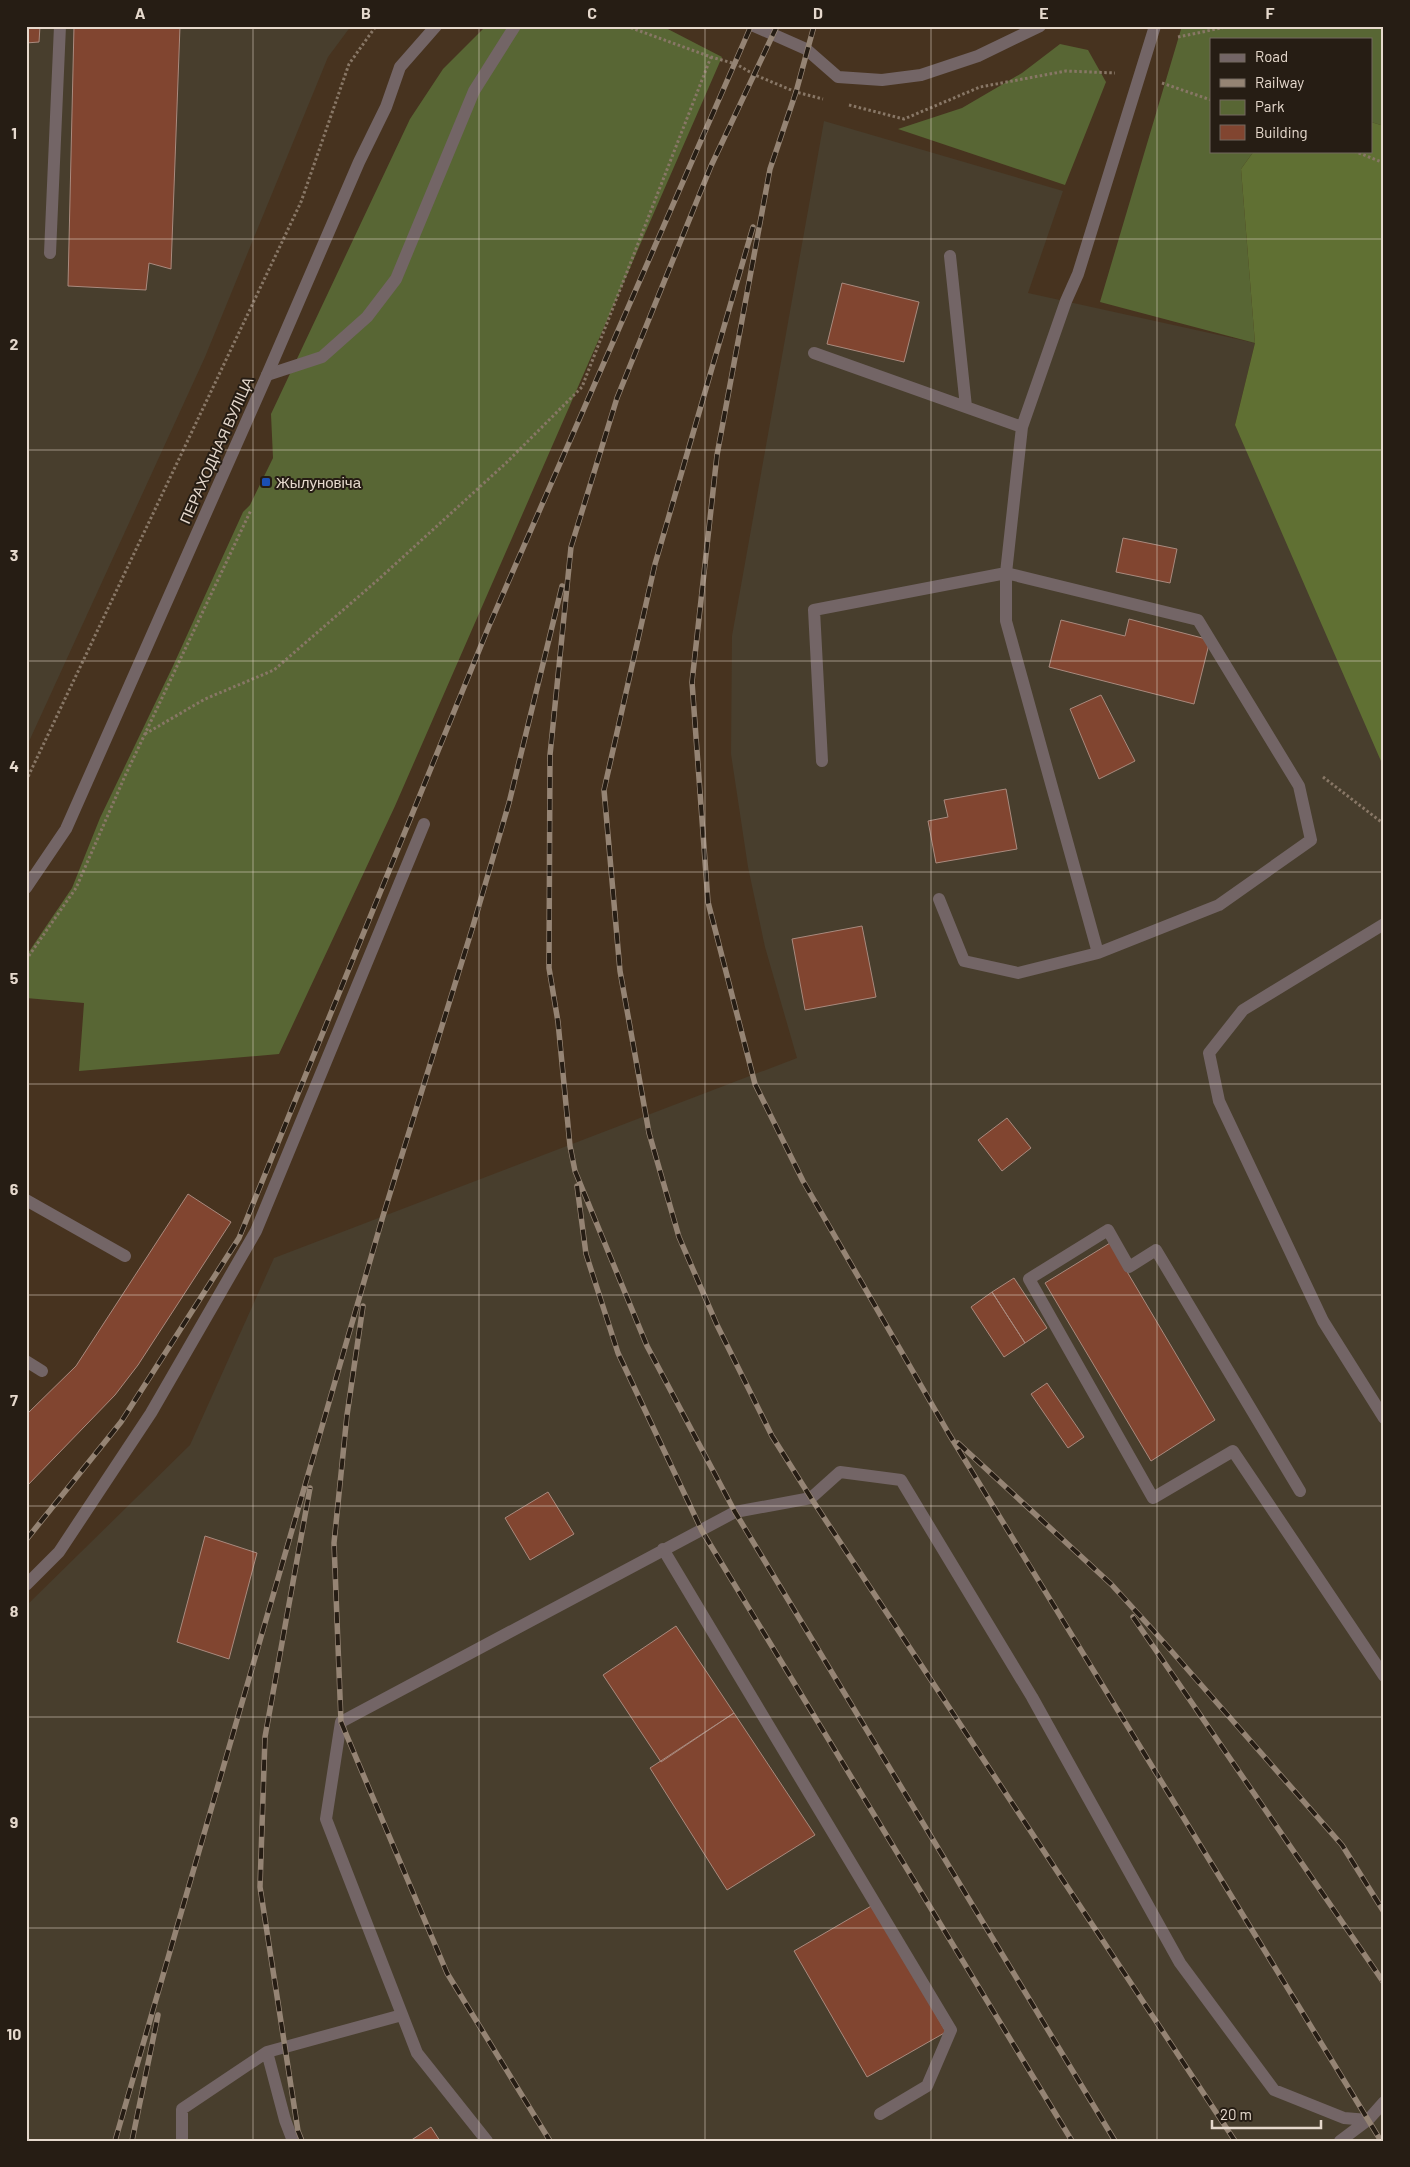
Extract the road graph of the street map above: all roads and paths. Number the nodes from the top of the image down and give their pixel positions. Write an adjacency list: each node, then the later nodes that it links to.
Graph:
1 (60, 26): 13 (street)
2 (376, 26): 23 (path)
3 (436, 26): 16 (street, ПЕРАХОДНАЯ ВУЛІЦА)
4 (515, 26): 16 (street)
5 (754, 26): 6 (street)
6 (1040, 26)
7 (1155, 26): 9 (street)
8 (1231, 26): 9 (path)
9 (1150, 43): 18 (street)
10 (711, 58): 21 (path)
11 (1356, 152): 12 (path)
12 (1384, 163)
13 (50, 253)
14 (950, 256): 17 (street)
15 (814, 353): 17 (street)
16 (267, 375): 25 (street, ПЕРАХОДНАЯ ВУЛІЦА)
17 (966, 407): 18 (street)
18 (1022, 427): 20 (street)
19 (251, 510): 21 (path)
20 (1006, 573): 22 (street); 28 (street); 28 (street)
21 (145, 734): 29 (path)
22 (822, 761)
23 (26, 780)
24 (424, 824): 37 (street)
25 (26, 888)
26 (940, 899): 28 (street)
27 (1384, 924): 34 (street)
28 (1098, 952)
29 (26, 960)
30 (26, 1200): 31 (street)
31 (125, 1256)
32 (26, 1361): 33 (street)
33 (42, 1371)
34 (1384, 1418)
35 (1300, 1491): 38 (street)
36 (663, 1550): 39 (street); 42 (street); 43 (street)
37 (26, 1585)
38 (1384, 1676)
39 (402, 2015): 40 (street); 46 (street)
40 (267, 2052): 44 (street); 45 (street)
41 (1384, 2102): 43 (street)
42 (880, 2114)
43 (1368, 2120): 47 (street)
44 (182, 2141)
45 (293, 2141)
46 (487, 2141)
47 (1340, 2141)

